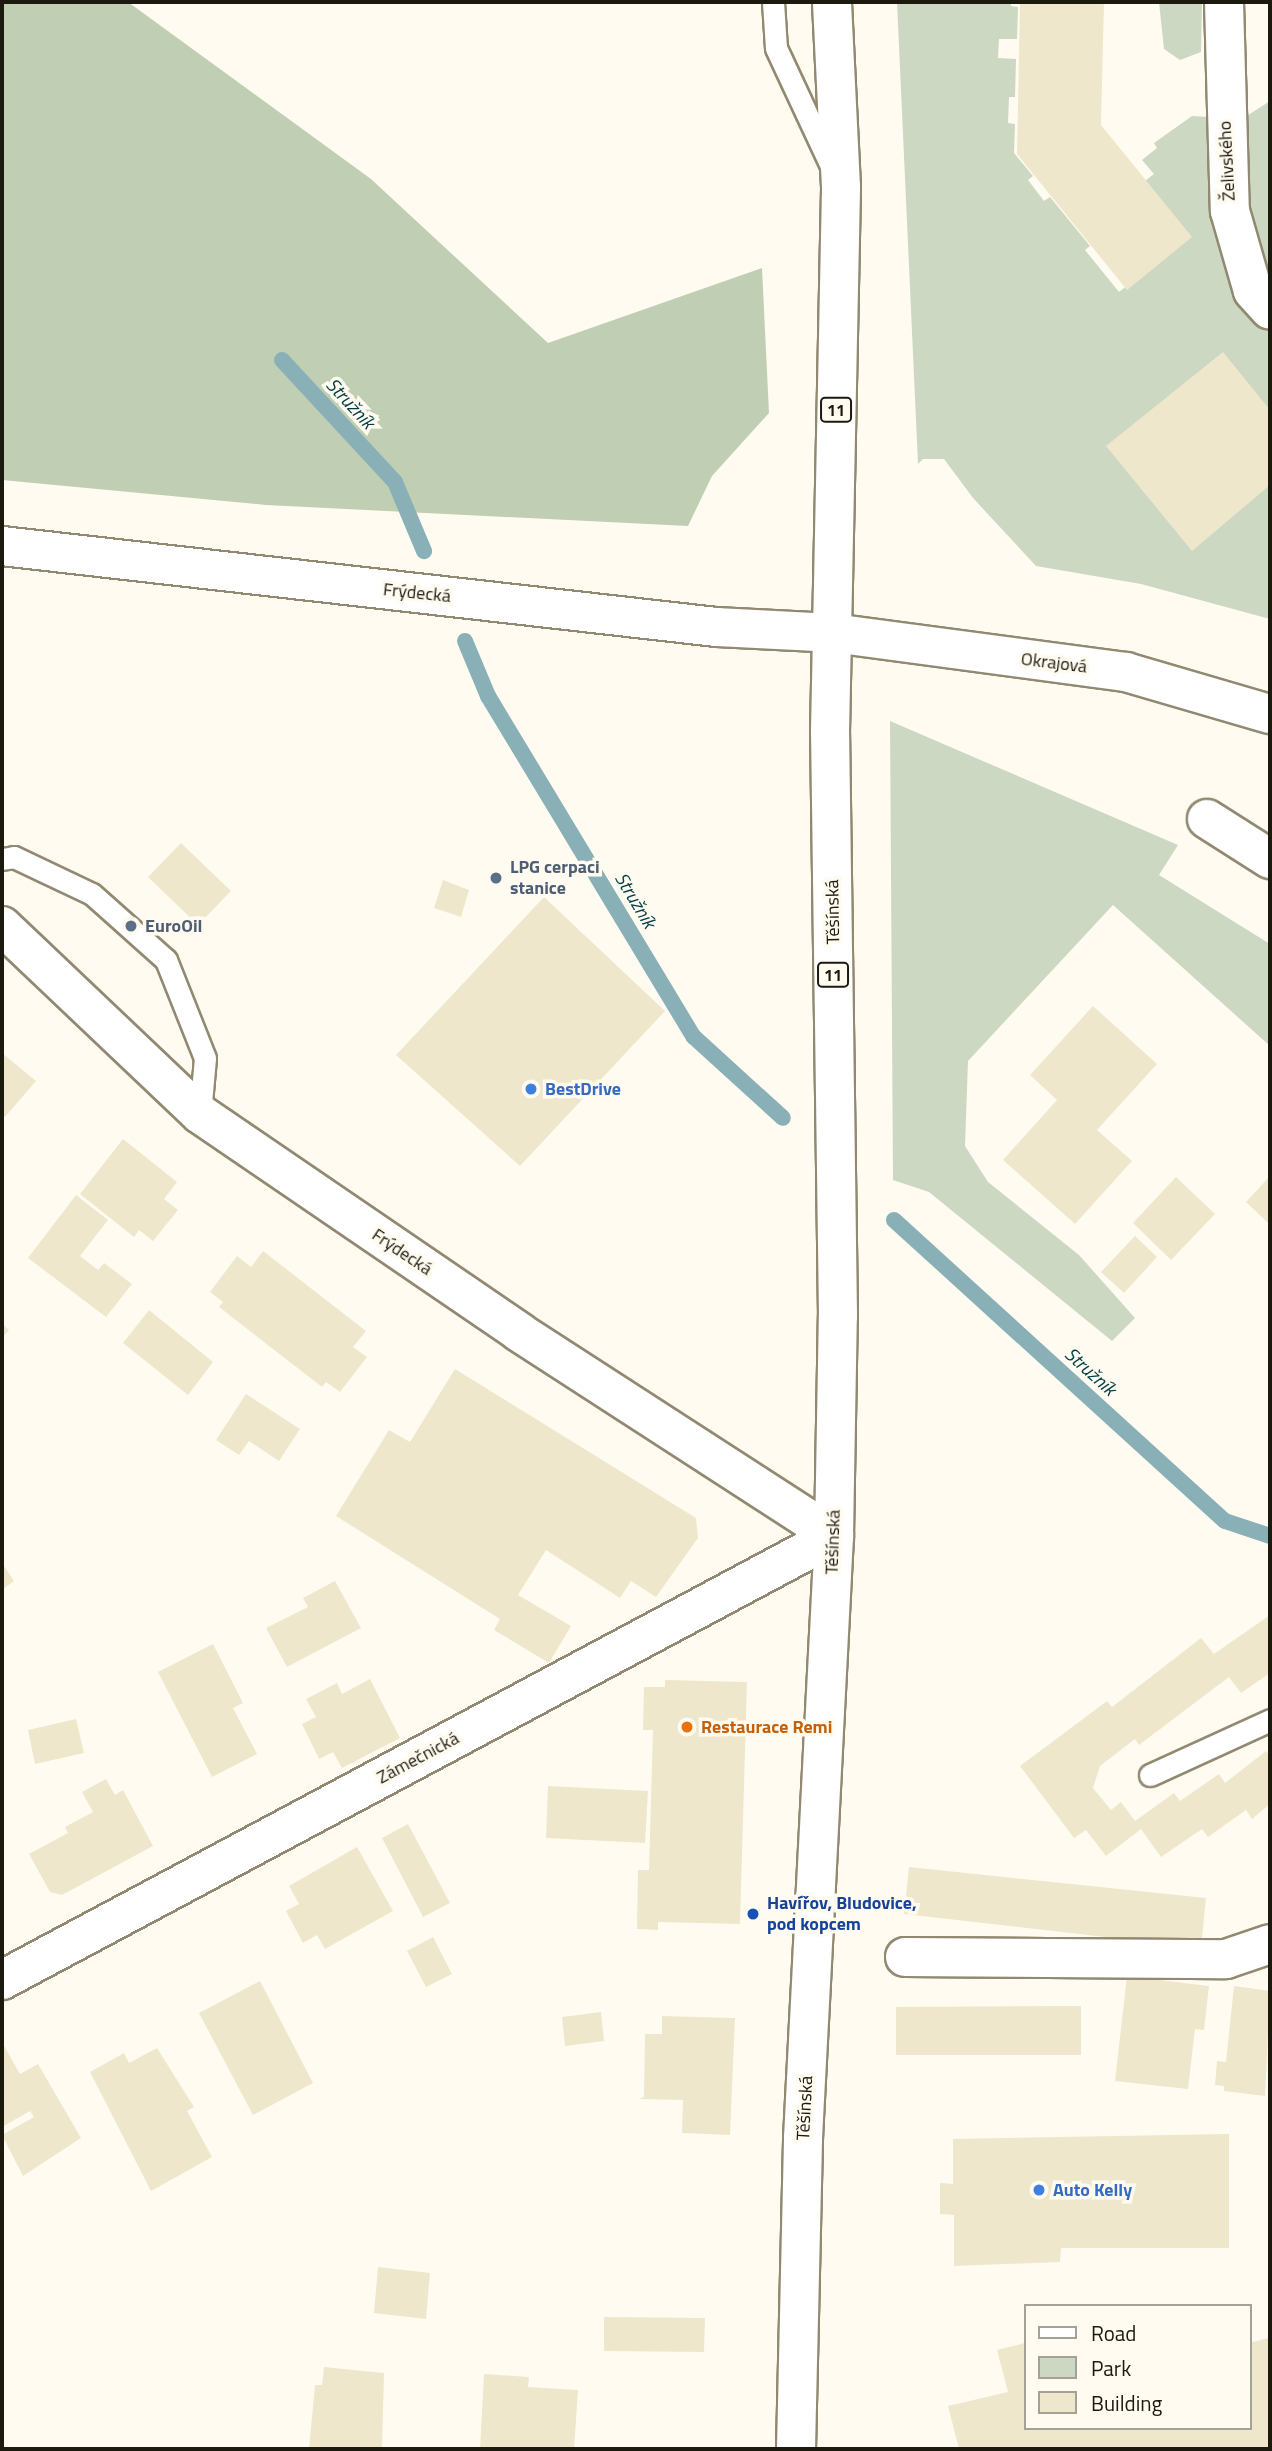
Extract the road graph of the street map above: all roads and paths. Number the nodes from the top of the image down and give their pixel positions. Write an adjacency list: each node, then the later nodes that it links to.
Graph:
1 (772, 2): 4 (lane)
2 (832, 2): 4 (street, 11)
3 (1224, 2): 5 (street, Želivského)
4 (841, 187): 7 (street, 11)
5 (1270, 310)
6 (2, 546): 7 (street, Frýdecká)
7 (833, 634): 8 (street, Okrajová); 14 (street, Těšínská / 11)
8 (1270, 714)
9 (1207, 820): 11 (street)
10 (2, 859): 13 (lane)
11 (1270, 859)
12 (2, 926): 13 (street, Frýdecká)
13 (200, 1114): 14 (street, Frýdecká)
14 (834, 1536): 19 (street, Zámečnická); 20 (street, Těšínská / 11)
15 (1270, 1720): 16 (lane)
16 (1150, 1775)
17 (1270, 1944): 18 (street)
18 (905, 1957)
19 (2, 1980)
20 (796, 2449)

